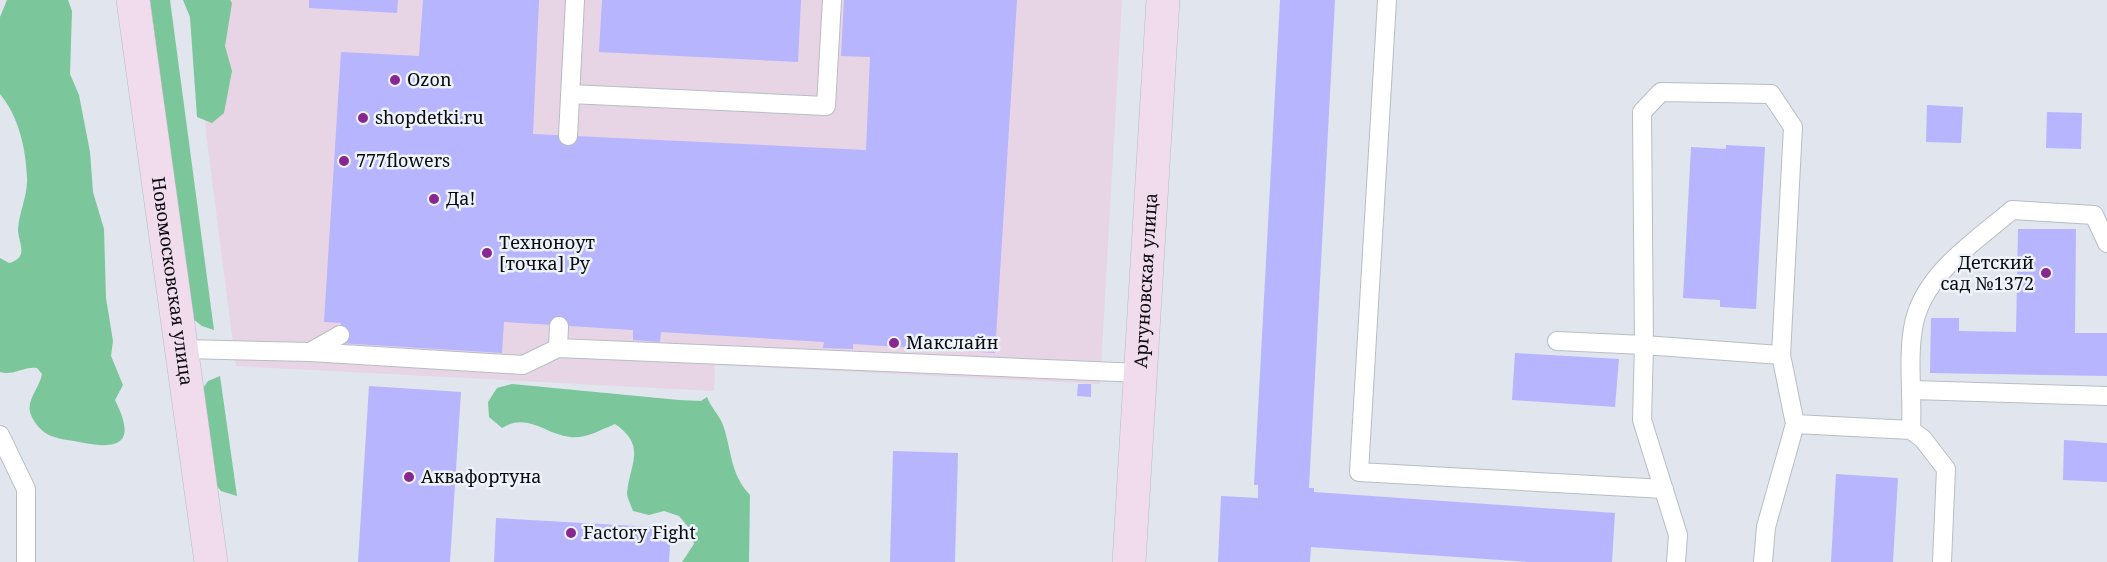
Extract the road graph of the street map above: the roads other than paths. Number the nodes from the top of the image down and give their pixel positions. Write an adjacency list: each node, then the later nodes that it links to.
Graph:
1 (132, 0): 14 (main road, Новомосковская улица)
2 (575, 0): 6 (lane)
3 (832, 0): 6 (lane)
4 (1163, 0): 17 (main road, Аргуновская улица)
5 (1387, 0): 23 (lane)
6 (570, 94): 7 (lane)
7 (568, 135)
8 (2107, 243): 18 (lane)
9 (559, 326): 13 (lane)
10 (340, 335): 15 (lane)
11 (1557, 341): 12 (lane)
12 (1644, 345): 16 (lane); 16 (lane); 23 (lane)
13 (558, 348): 15 (lane); 17 (lane)
14 (183, 349): 15 (lane); 25 (main road, Новомосковская улица)
15 (310, 352)
16 (1780, 355): 20 (lane)
17 (1141, 373): 26 (main road, Аргуновская улица)
18 (1913, 390): 19 (lane); 21 (lane)
19 (2107, 396)
20 (1795, 424): 21 (lane); 28 (lane)
21 (1911, 430): 29 (lane)
22 (0, 435): 24 (lane)
23 (1664, 489): 27 (lane)
24 (26, 562)
25 (211, 562)
26 (1129, 562)
27 (1676, 562)
28 (1763, 562)
29 (1942, 562)

